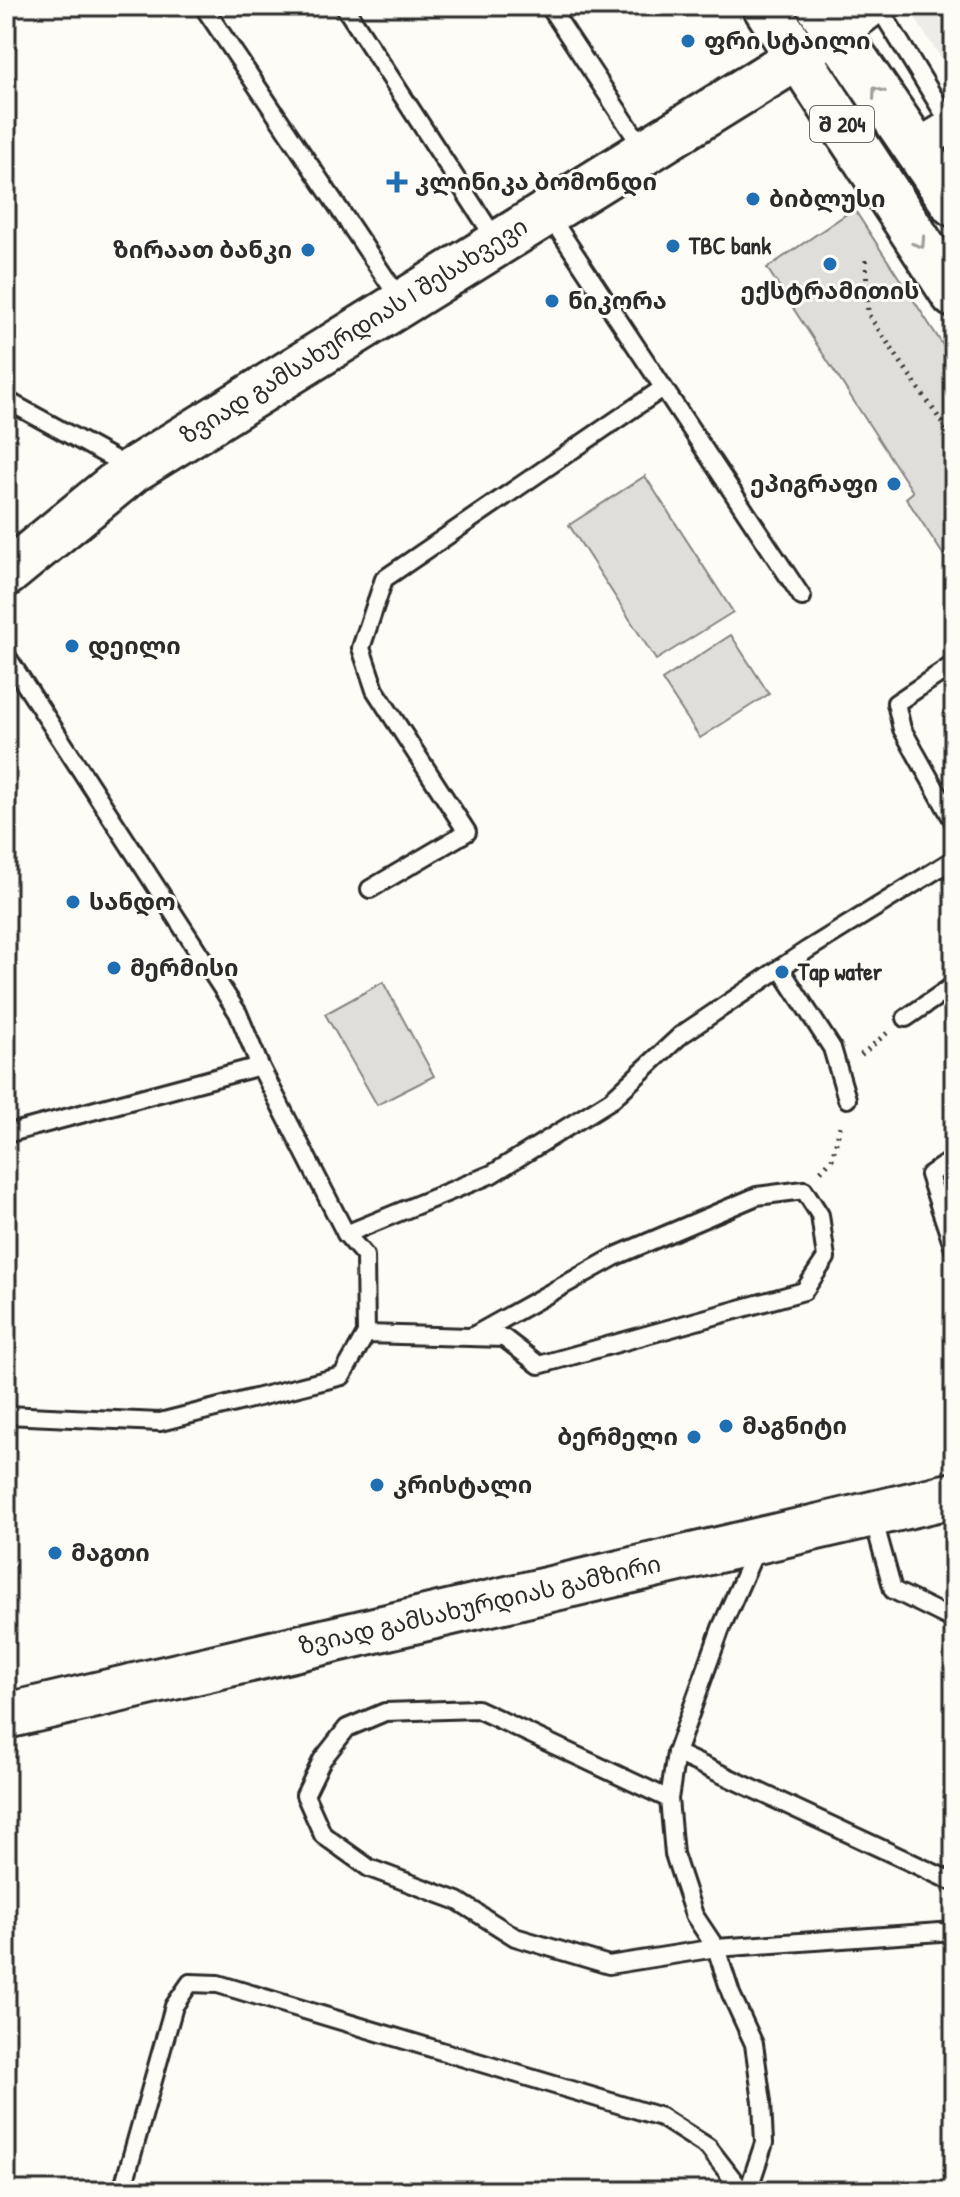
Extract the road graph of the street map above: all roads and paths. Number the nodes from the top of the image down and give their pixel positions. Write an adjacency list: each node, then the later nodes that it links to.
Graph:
1 (203, 6): 15 (lane)
2 (344, 6): 12 (lane)
3 (549, 6): 9 (lane)
4 (765, 6): 7 (main road, შ 204)
5 (877, 6): 6 (street); 8 (lane)
6 (829, 21): 7 (street); 8 (main road, შ 204, one-way to 6)
7 (798, 57): 9 (main road, ზვიად გამსახურდიას I შესახვევი); 14 (main road, შ 204, one-way to 14)
8 (944, 132): 10 (main road, შ 204)
9 (645, 152): 11 (main road, ზვიად გამსახურდიას I შესახვევი)
10 (950, 187)
11 (546, 211): 12 (main road, ზვიად გამსახურდიას I შესახვევი); 16 (lane)
12 (497, 242): 15 (main road, ზვიად გამსახურდიას I შესახვევი)
13 (866, 260): 18 (path)
14 (954, 295)
15 (401, 302): 19 (main road, ზვიად გამსახურდიას I შესახვევი)
16 (663, 388): 21 (lane); 26 (lane)
17 (6, 400): 19 (lane)
18 (954, 440)
19 (133, 470): 20 (main road, ზვიად გამსახურდიას I შესახვევი)
20 (6, 574)
21 (802, 597)
22 (6, 655): 30 (lane)
23 (954, 664): 24 (lane)
24 (954, 822)
25 (951, 866): 27 (lane)
26 (370, 889)
27 (780, 968): 31 (lane); 36 (lane)
28 (954, 985): 29 (lane)
29 (906, 1018): 31 (path)
30 (260, 1066): 33 (lane); 36 (lane)
31 (839, 1074): 32 (lane)
32 (847, 1099): 35 (path)
33 (6, 1134)
34 (954, 1158): 37 (lane)
35 (804, 1190): 39 (lane); 39 (lane)
36 (346, 1234): 38 (lane)
37 (954, 1249)
38 (366, 1334): 39 (lane); 40 (lane)
39 (471, 1337)
40 (6, 1415)
41 (954, 1495): 42 (main road, ზვიად გამსახურდიას გამზირი)
42 (872, 1514): 43 (main road, ზვიად გამსახურდიას გამზირი); 44 (lane)
43 (761, 1540): 45 (main road, ზვიად გამსახურდიას გამზირი); 46 (lane)
44 (954, 1620)
45 (6, 1716)
46 (676, 1753): 47 (lane); 48 (lane)
47 (669, 1799): 50 (lane); 50 (lane)
48 (953, 1882)
49 (954, 1931): 50 (lane)
50 (716, 1948): 52 (lane)
51 (122, 2191): 52 (lane)
52 (745, 2191)

